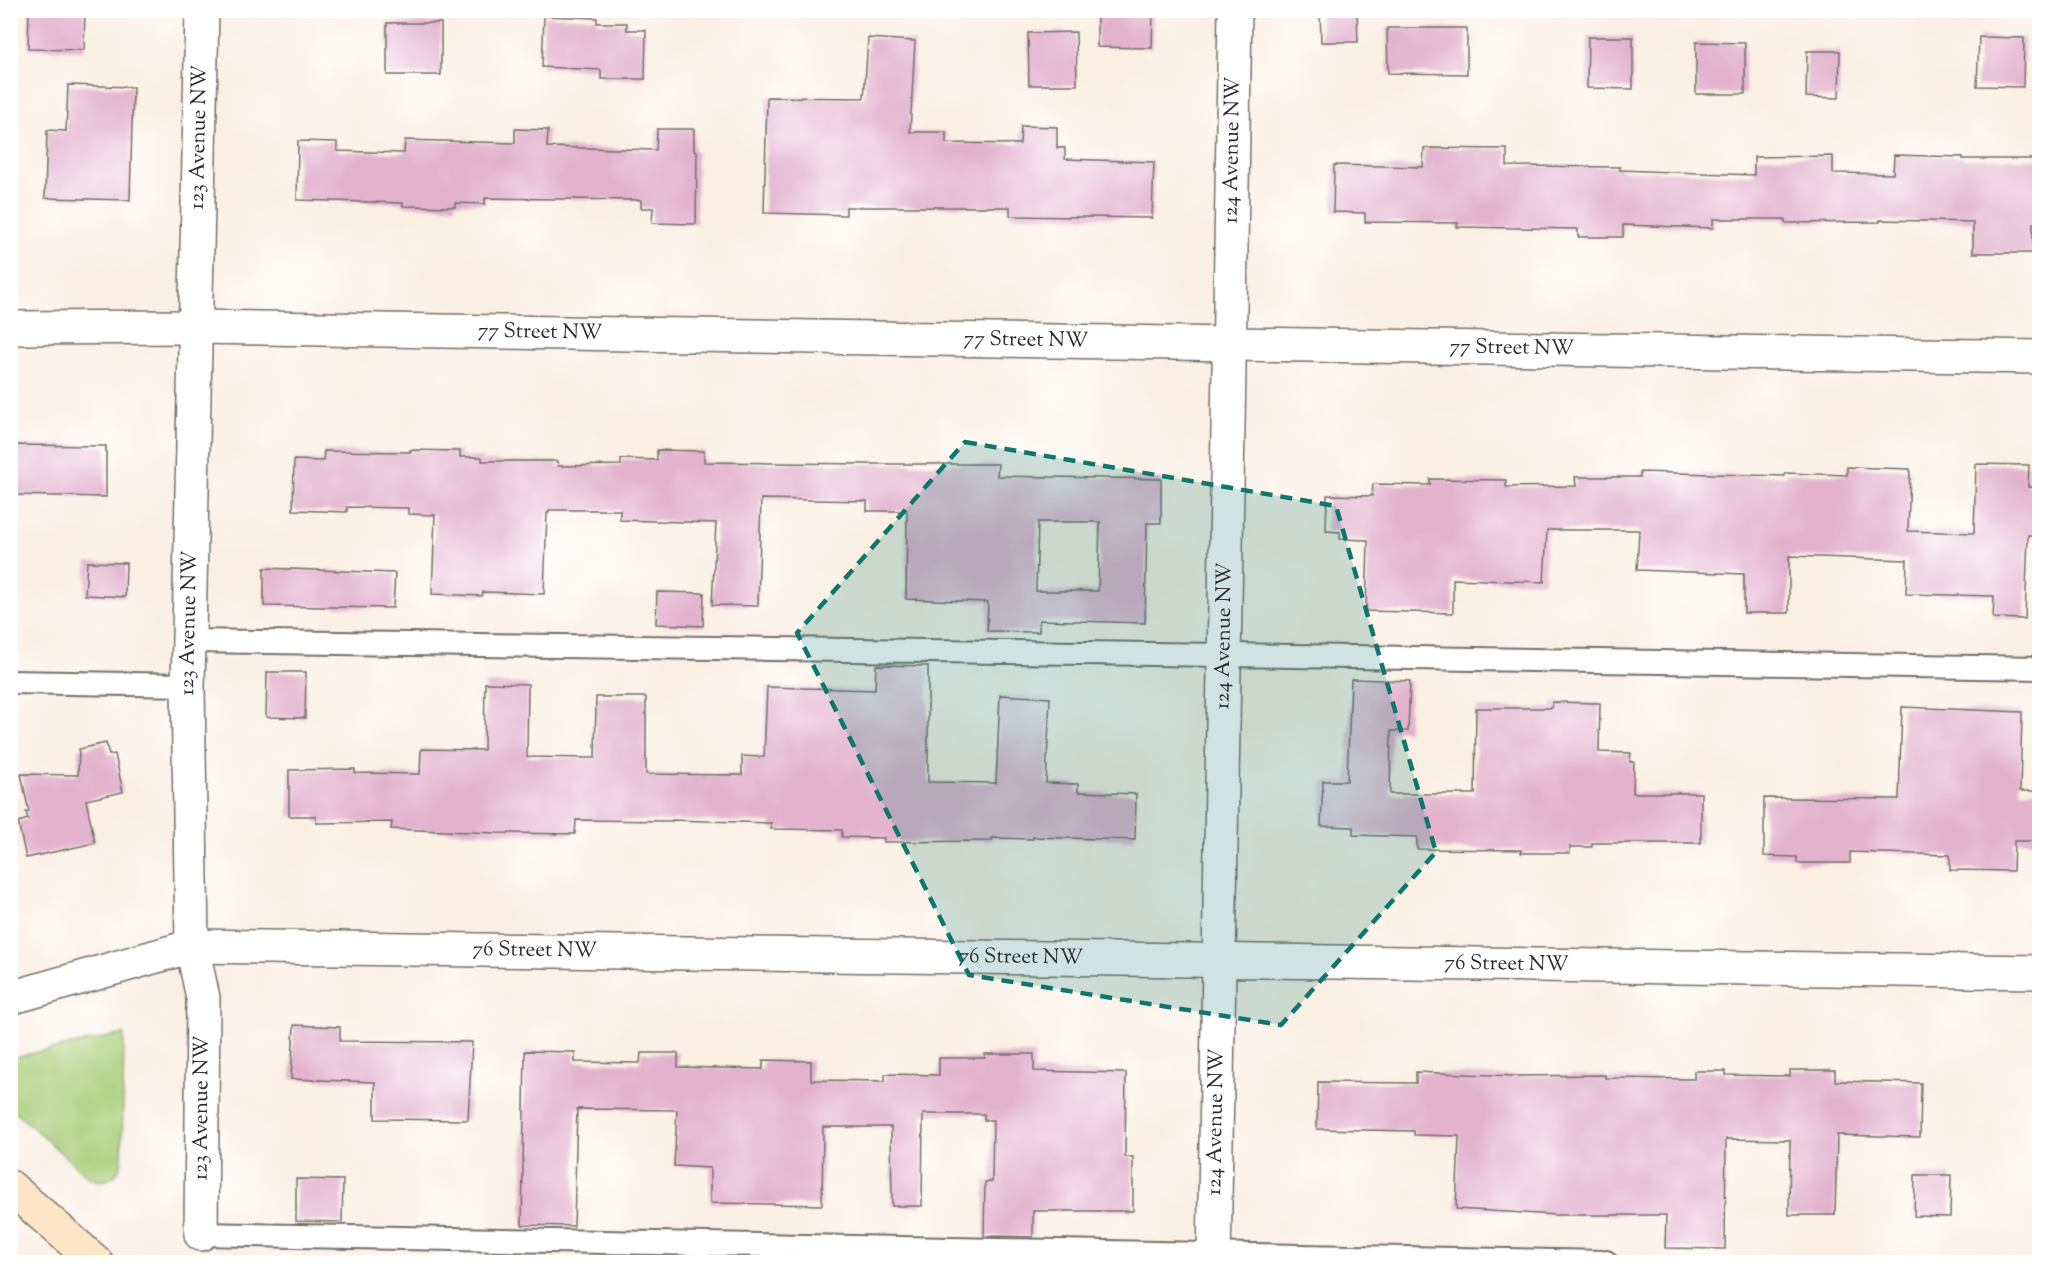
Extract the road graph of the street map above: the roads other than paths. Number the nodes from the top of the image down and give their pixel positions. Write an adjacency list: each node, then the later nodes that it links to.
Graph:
1 (202, 10): 4 (street, 123 Avenue NW)
2 (1235, 10): 5 (street, 124 Avenue NW)
3 (10, 327): 4 (street, 77 Street NW)
4 (195, 327): 5 (street, 77 Street NW); 7 (street, 123 Avenue NW)
5 (1230, 344): 6 (street, 77 Street NW); 8 (street, 124 Avenue NW)
6 (2040, 357)
7 (189, 641): 8 (lane); 11 (street, 123 Avenue NW)
8 (1225, 655): 9 (lane); 13 (street, 124 Avenue NW)
9 (2040, 668)
10 (10, 682): 11 (lane)
11 (188, 685): 12 (street, 123 Avenue NW)
12 (192, 946): 13 (street, 76 Street NW); 15 (street, 76 Street NW); 17 (street, 123 Avenue NW)
13 (1220, 960): 14 (street, 76 Street NW); 18 (street, 124 Avenue NW)
14 (2040, 972)
15 (10, 998)
16 (10, 1187): 19 (street)
17 (201, 1234): 18 (lane)
18 (1214, 1258): 20 (lane)
19 (96, 1263)
20 (1606, 1263)

